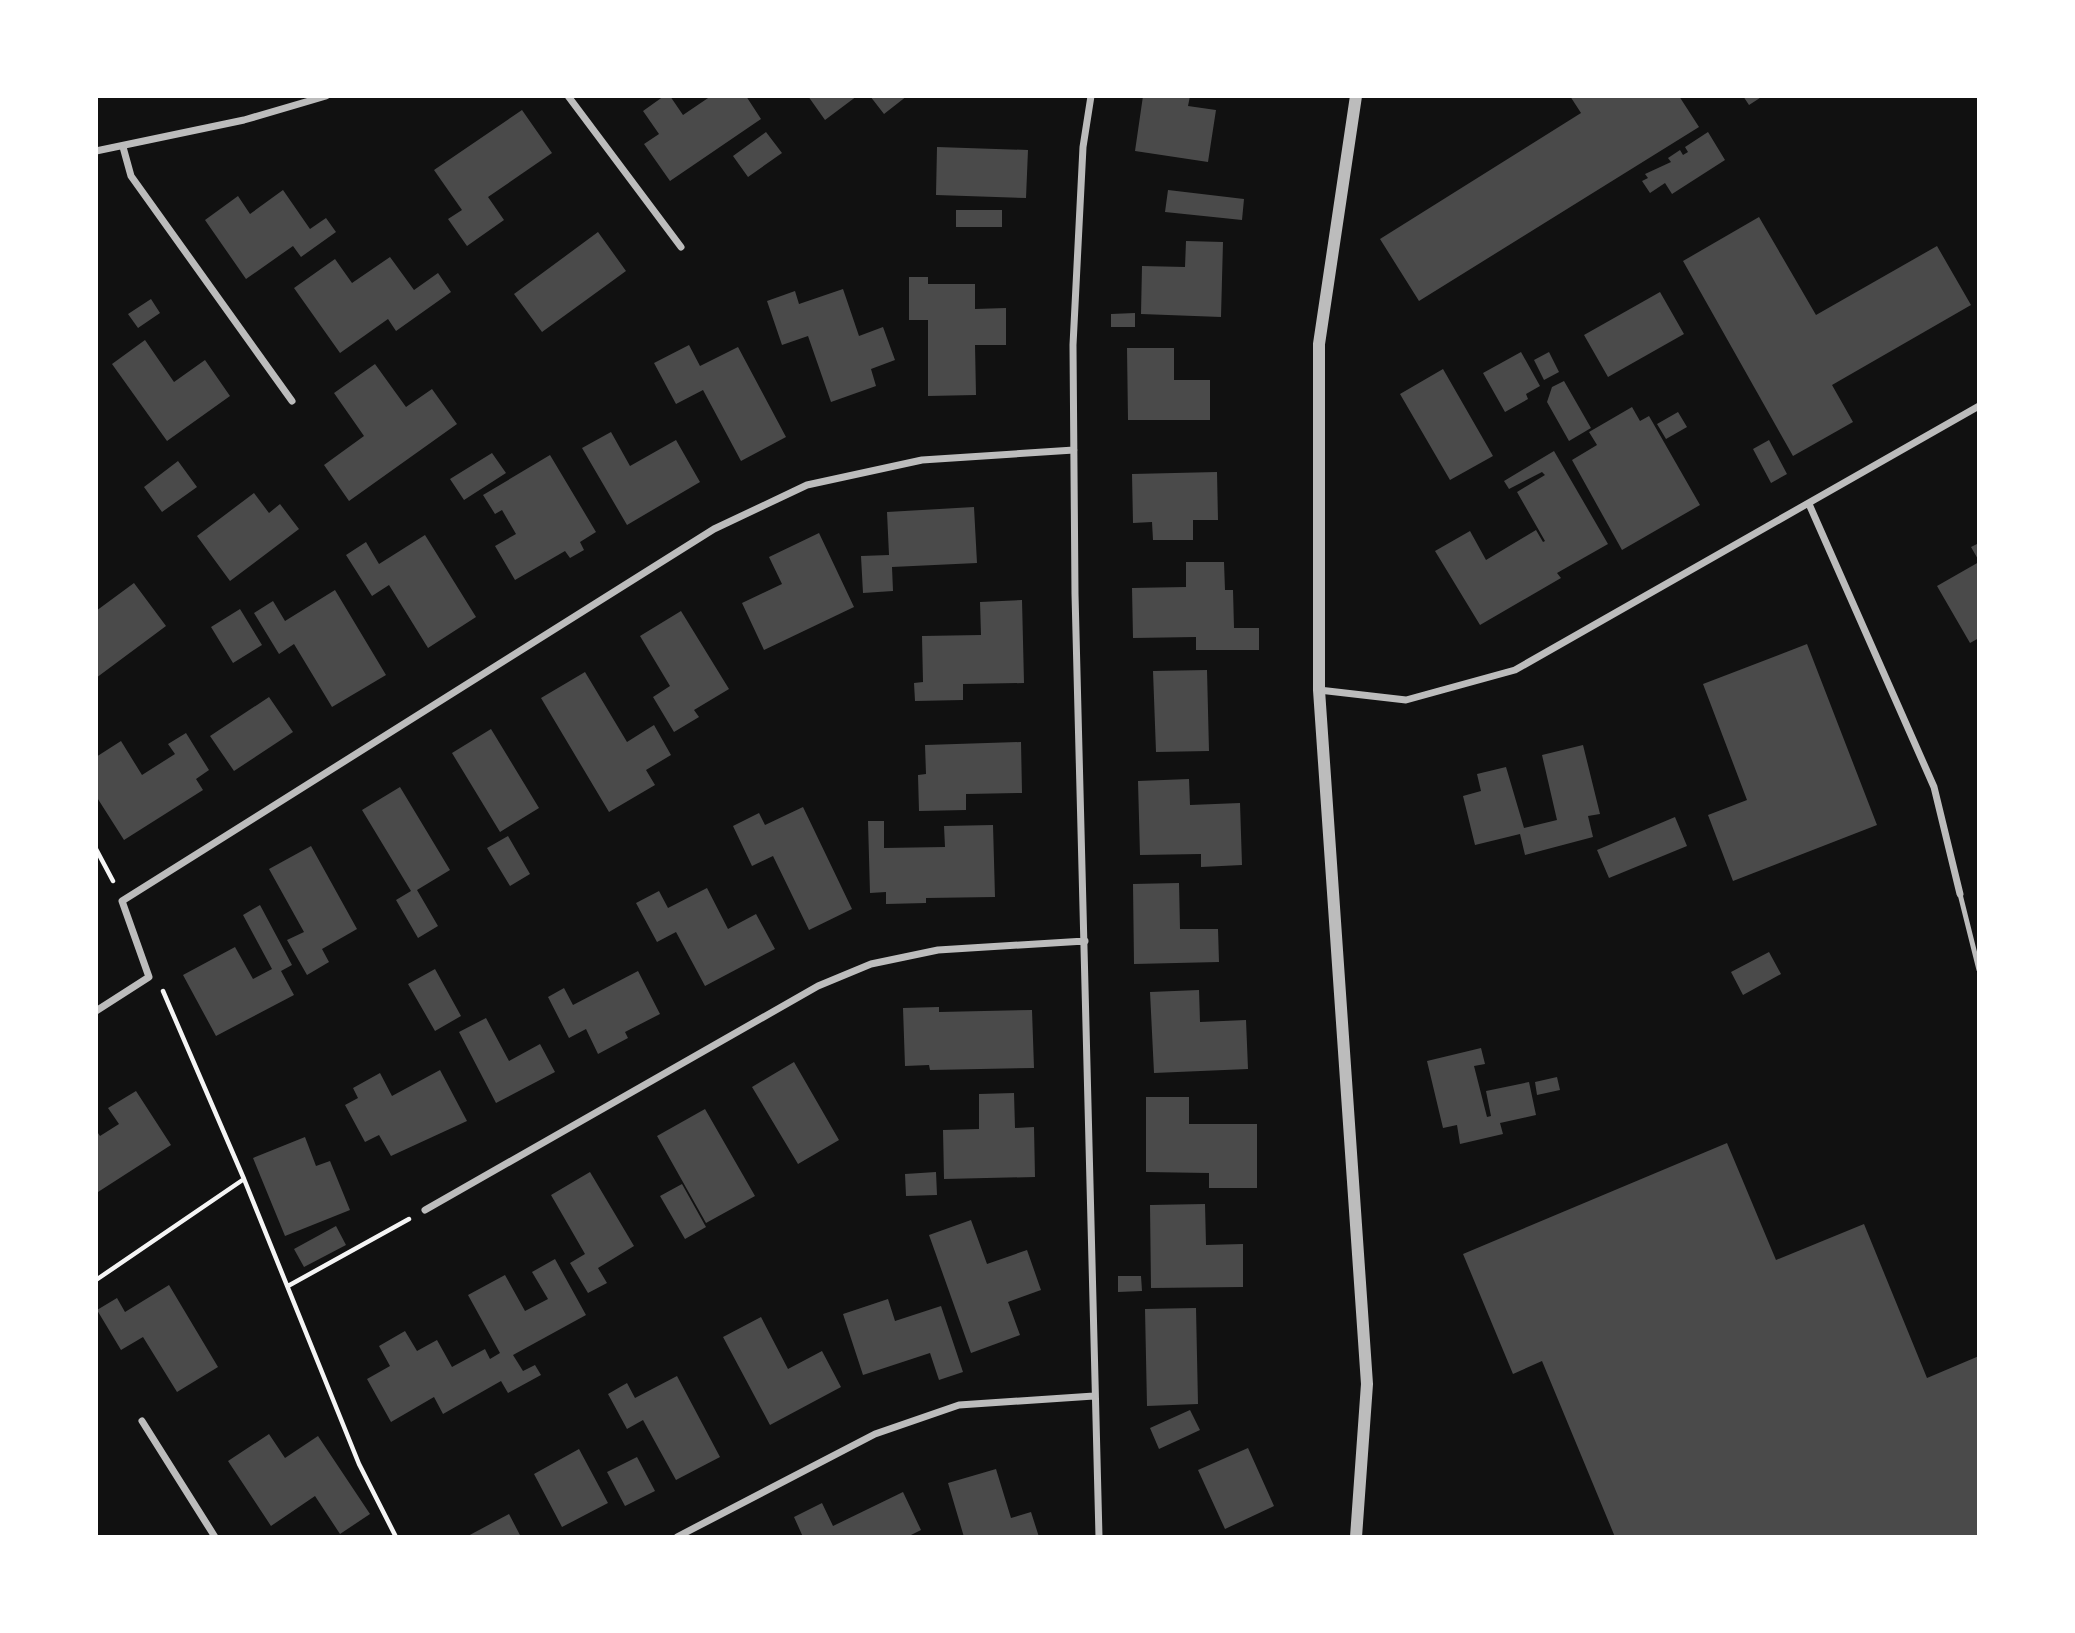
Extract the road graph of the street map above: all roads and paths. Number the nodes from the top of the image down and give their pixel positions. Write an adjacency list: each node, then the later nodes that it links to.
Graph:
1 (326, 96): 5 (street)
2 (568, 96): 7 (street)
3 (1091, 96): 10 (street)
4 (1356, 96): 12 (street)
5 (123, 147): 6 (street); 8 (street)
6 (96, 151)
7 (681, 247)
8 (292, 401)
9 (1979, 406): 11 (street)
10 (1073, 450): 15 (street); 16 (street)
11 (1809, 504): 12 (street); 14 (street)
12 (1319, 690): 30 (street)
13 (96, 849): 15 (path)
14 (1959, 894): 17 (lane)
15 (122, 901): 18 (street)
16 (1085, 941): 21 (street); 24 (street)
17 (1979, 970)
18 (149, 977): 19 (street); 20 (path)
19 (96, 1011)
20 (244, 1179): 22 (path); 23 (path)
21 (425, 1210): 23 (path)
22 (96, 1280)
23 (288, 1286): 27 (path)
24 (1094, 1396): 28 (street); 29 (street)
25 (142, 1421): 26 (street)
26 (215, 1537)
27 (396, 1537)
28 (677, 1537)
29 (1099, 1537)
30 (1356, 1537)

